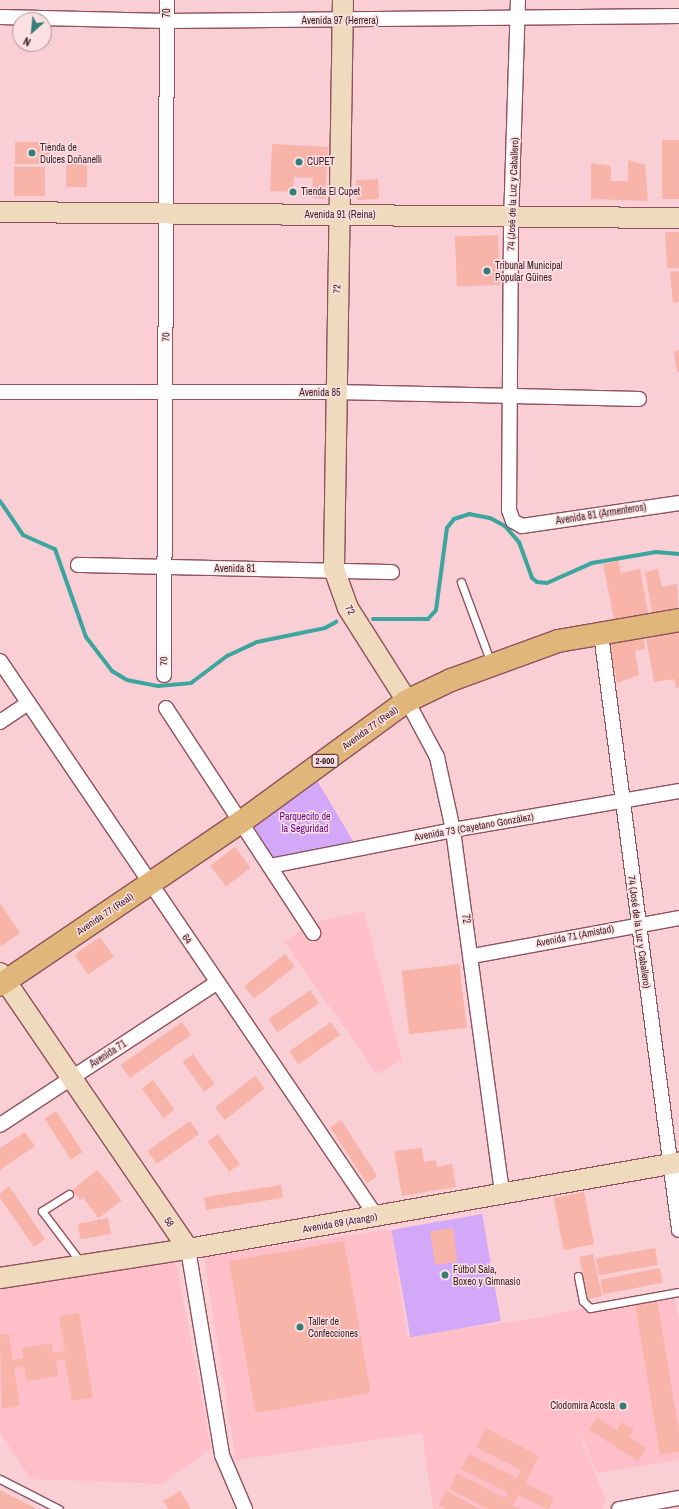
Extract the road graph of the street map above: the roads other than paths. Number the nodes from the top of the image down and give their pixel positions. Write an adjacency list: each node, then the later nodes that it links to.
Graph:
1 (167, 0): 7 (street, 70)
2 (343, 0): 8 (street, 72)
3 (518, 0): 6 (street, 74 (José de la Luz y Caballero))
4 (679, 16): 6 (street, Avenida 97 (Herrera))
5 (0, 17): 7 (street, Avenida 97 (Herrera))
6 (519, 20): 8 (street, Avenida 97 (Herrera)); 12 (street, 74 (José de la Luz y Caballero))
7 (167, 21): 8 (street, Avenida 97 (Herrera)); 10 (street, 70)
8 (343, 21): 11 (street, 72)
9 (0, 212): 10 (street, Avenida 91 (Reina))
10 (167, 215): 11 (street, Avenida 91 (Reina)); 16 (street, 70)
11 (338, 215): 12 (street, Avenida 91 (Reina)); 15 (street, 72)
12 (512, 215): 13 (street, Avenida 91 (Reina)); 17 (street, 74 (José de la Luz y Caballero))
13 (679, 218)
14 (0, 392): 16 (street, Avenida 85)
15 (335, 392): 16 (street, Avenida 85); 17 (street, Avenida 85); 23 (street, 72)
16 (165, 395): 22 (street, 70)
17 (510, 395): 18 (street, Avenida 85); 20 (street, 74 (José de la Luz y Caballero))
18 (639, 399)
19 (679, 502): 20 (street, Avenida 81 (Armenteros))
20 (522, 526)
21 (78, 565): 22 (street, Avenida 81)
22 (163, 569): 23 (street, Avenida 81); 30 (street, 70)
23 (334, 569): 24 (street, Avenida 81); 31 (street, 72)
24 (392, 572)
25 (461, 582): 29 (lane)
26 (679, 620): 27 (main road, Avenida 77 (Real) / 2-900)
27 (601, 634): 29 (main road, Avenida 77 (Real) / 2-900); 36 (street, 74 (José de la Luz y Caballero))
28 (0, 661): 32 (street, 64)
29 (492, 665): 31 (main road, Avenida 77 (Real) / 2-900)
30 (164, 675)
31 (407, 701): 37 (main road, Avenida 77 (Real) / 2-900); 38 (street, 72)
32 (28, 703): 34 (street); 40 (street, 64)
33 (166, 708): 37 (street)
34 (0, 722)
35 (679, 791): 36 (street, Avenida 73 (Cayetano González))
36 (622, 802): 38 (street, Avenida 73 (Cayetano González)); 42 (street, 74 (José de la Luz y Caballero))
37 (241, 822): 39 (street); 40 (main road, Avenida 77 (Real) / 2-900)
38 (453, 830): 39 (street, Avenida 73 (Cayetano González)); 44 (street, 72)
39 (270, 866): 43 (street)
40 (150, 884): 45 (main road, Avenida 77 (Real) / 2-900); 46 (street, 64)
41 (679, 918): 42 (street, Avenida 71 (Amistad))
42 (638, 923): 44 (street, Avenida 71 (Amistad)); 49 (street, 74 (José de la Luz y Caballero))
43 (313, 933)
44 (472, 956): 51 (street, 72)
45 (2, 980): 47 (street, 58)
46 (216, 982): 47 (street, Avenida 71); 52 (street, 64)
47 (70, 1078): 48 (street, Avenida 71); 54 (street, 58)
48 (0, 1125)
49 (674, 1163): 51 (street, Avenida 69 (Arango)); 53 (street, 74 (José de la Luz y Caballero))
50 (69, 1194): 55 (lane)
51 (502, 1194): 52 (street, Avenida 69 (Arango))
52 (376, 1216): 54 (street, Avenida 69 (Arango))
53 (679, 1230)
54 (188, 1249): 55 (street, Avenida 69 (Arango)); 62 (street, 58)
55 (82, 1264): 57 (street, Avenida 69 (Arango))
56 (578, 1276): 58 (lane)
57 (0, 1278)
58 (679, 1292)
59 (0, 1479): 61 (lane)
60 (679, 1498): 63 (street)
61 (59, 1509)
62 (245, 1509)
63 (619, 1509)

